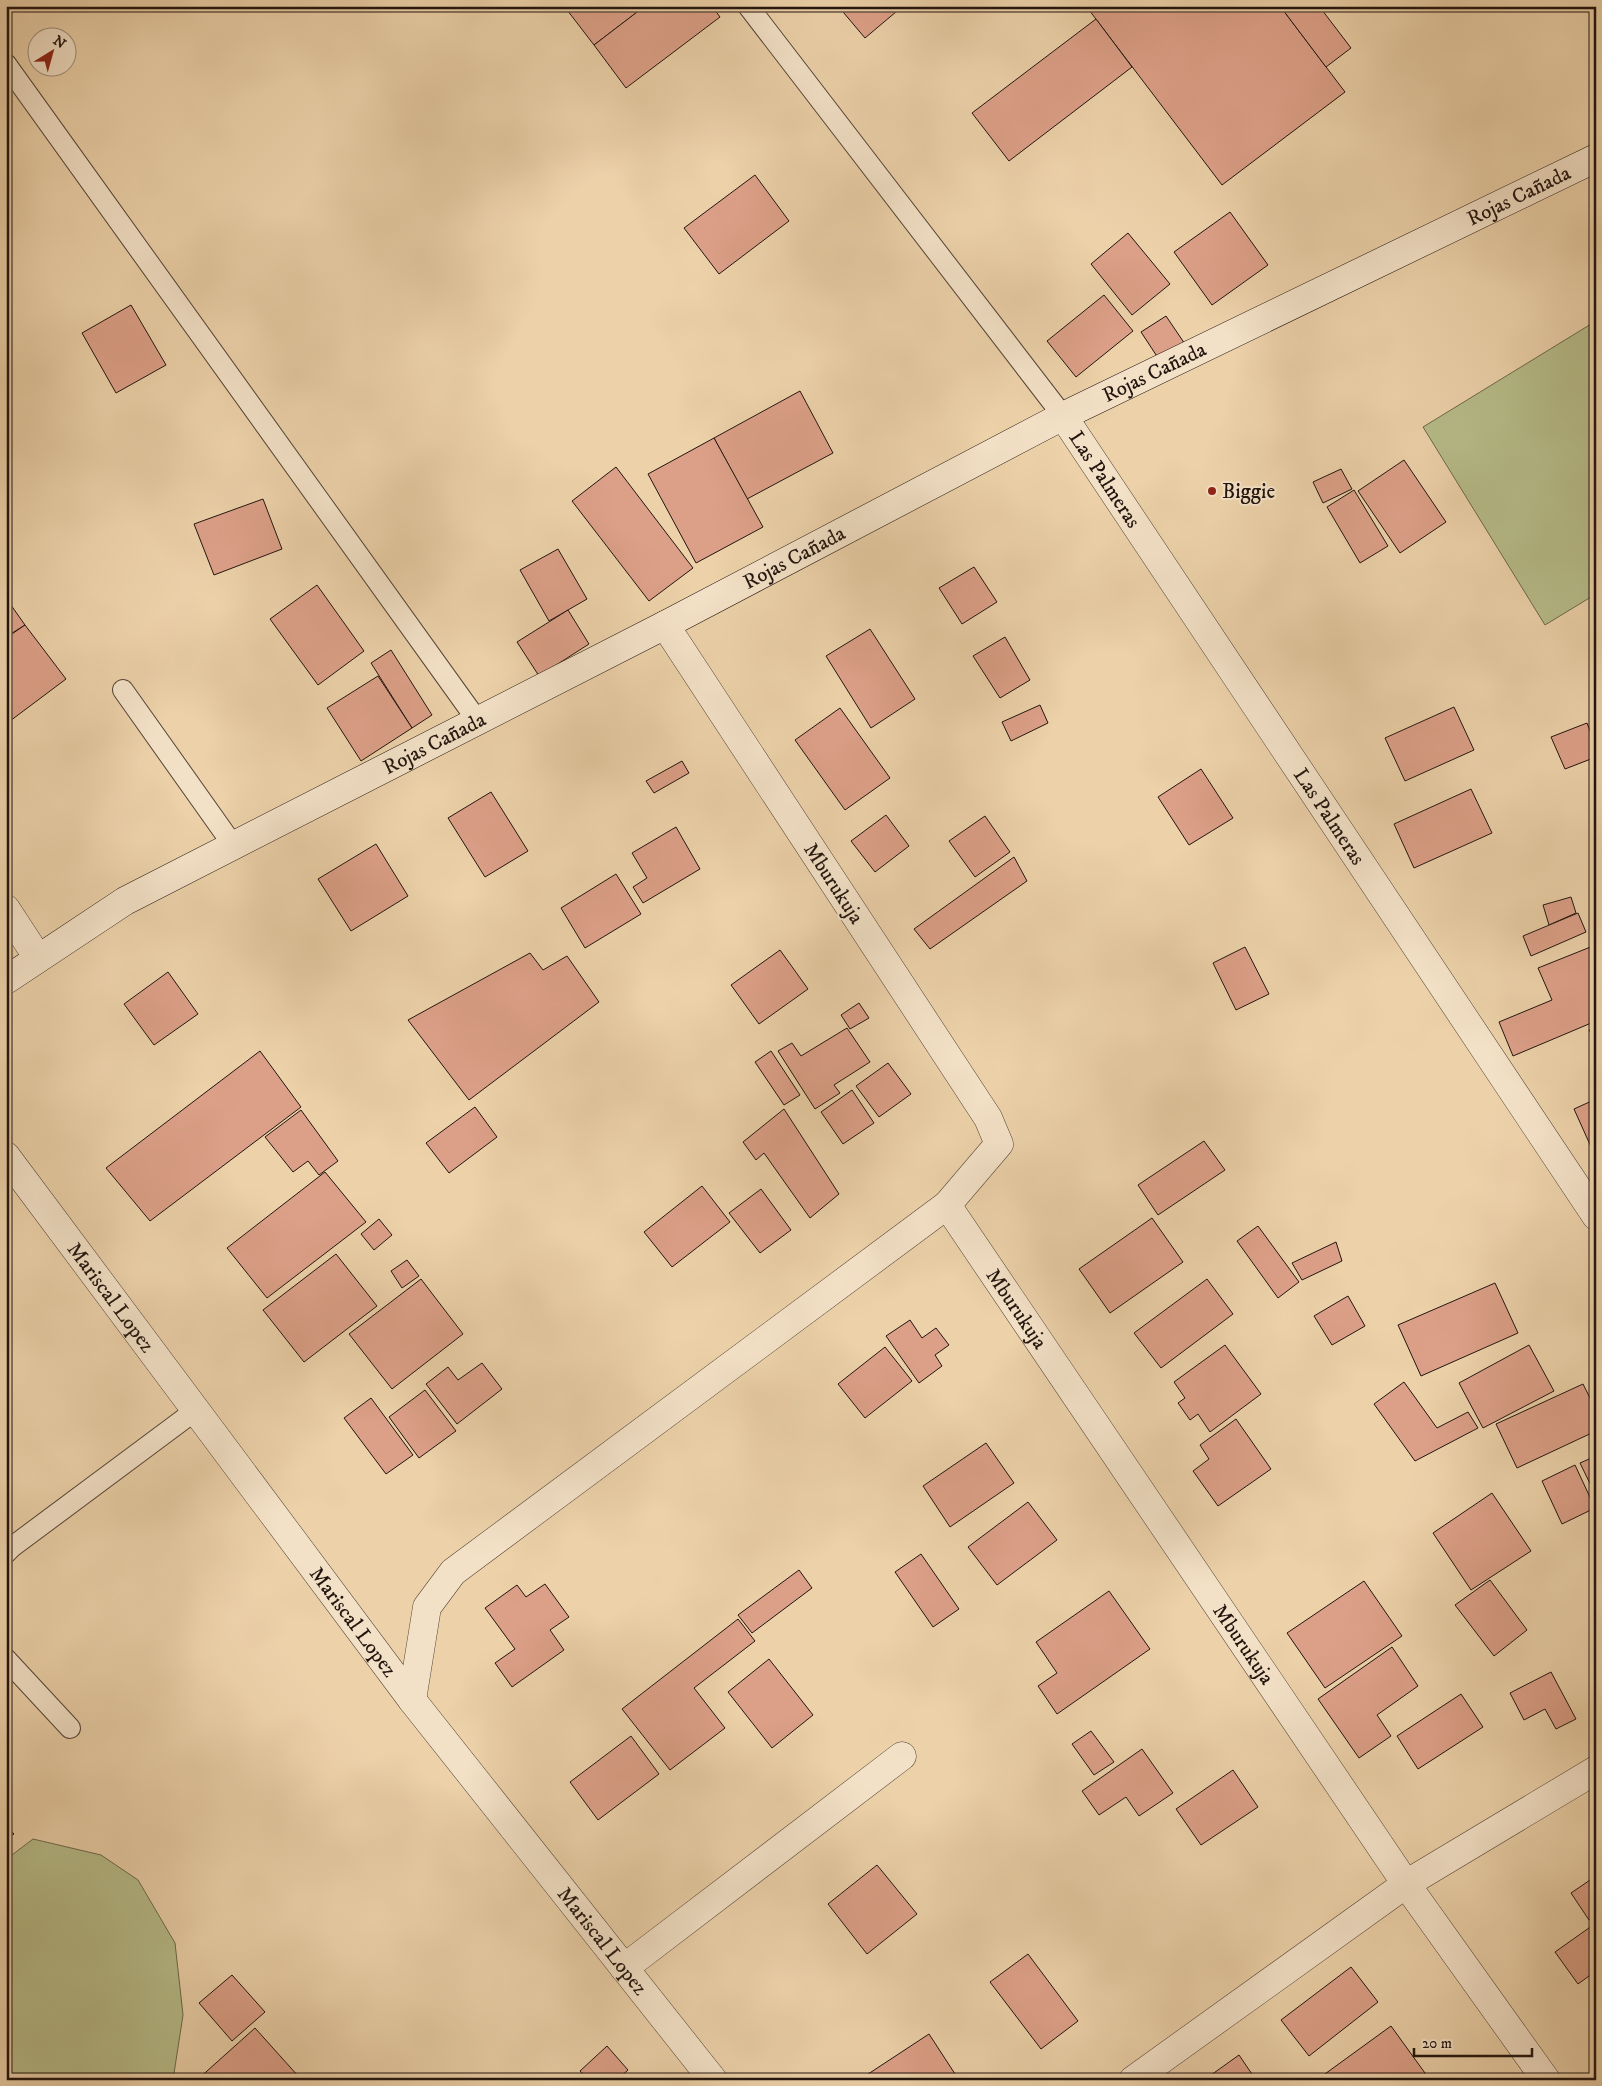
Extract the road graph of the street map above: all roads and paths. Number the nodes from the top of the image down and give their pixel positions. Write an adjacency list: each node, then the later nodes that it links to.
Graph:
1 (748, 6): 4 (lane)
2 (6, 64): 7 (lane)
3 (1596, 158): 4 (street, Rojas Cañada)
4 (1063, 416): 5 (street, Rojas Cañada); 14 (street, Las Palmeras)
5 (665, 624): 7 (street, Rojas Cañada); 13 (street, Mburukuja)
6 (123, 690): 8 (lane)
7 (477, 720): 8 (street, Rojas Cañada)
8 (233, 845): 10 (street, Rojas Cañada)
9 (6, 909): 10 (street)
10 (38, 958): 11 (street, Rojas Cañada)
11 (6, 980)
12 (6, 1156): 15 (street, Mariscal Lopez)
13 (946, 1205): 18 (street); 22 (street, Mburukuja)
14 (1596, 1216)
15 (196, 1410): 16 (lane); 18 (street, Mariscal Lopez)
16 (6, 1554)
17 (6, 1659): 19 (lane)
18 (412, 1700): 23 (street, Mariscal Lopez)
19 (70, 1728)
20 (902, 1756): 23 (street)
21 (1596, 1770): 22 (street)
22 (1406, 1884): 25 (street); 26 (street, Mburukuja)
23 (624, 1968): 24 (street, Mariscal Lopez)
24 (713, 2080)
25 (1133, 2080)
26 (1546, 2080)

